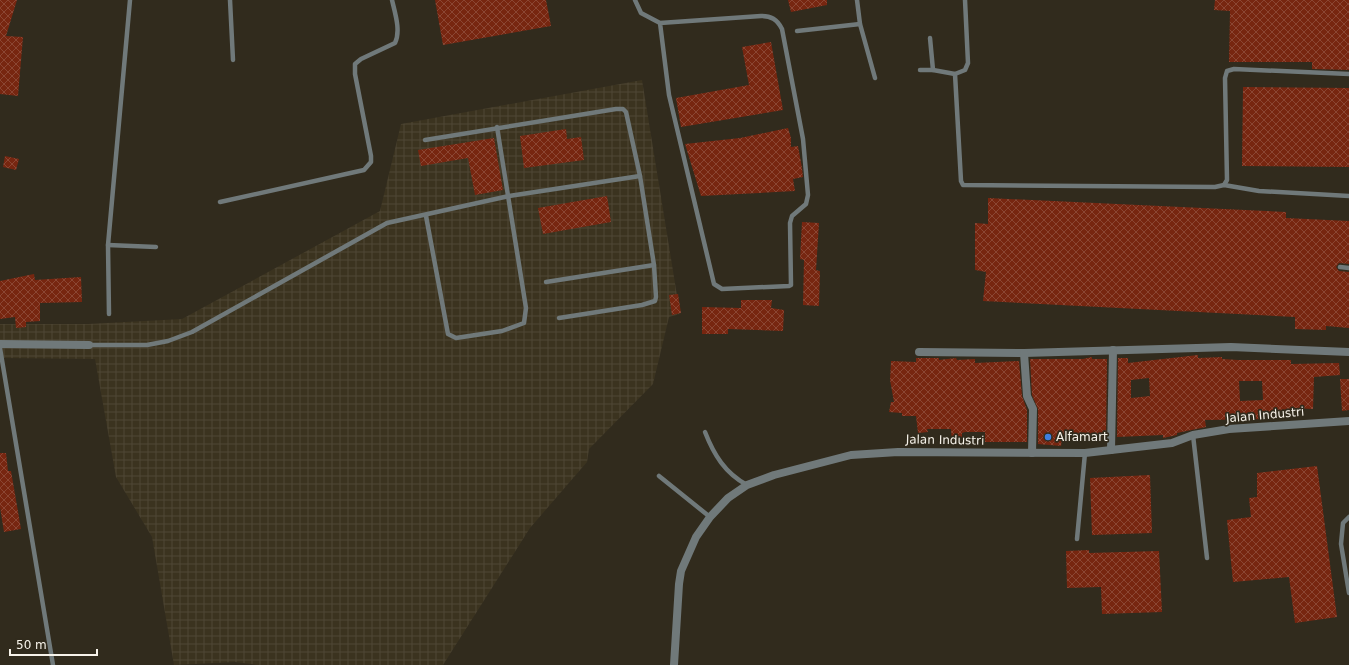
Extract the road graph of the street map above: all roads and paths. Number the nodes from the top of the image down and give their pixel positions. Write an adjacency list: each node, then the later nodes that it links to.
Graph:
1 (130, 0): 25 (lane)
2 (230, 0): 11 (lane)
3 (392, 0): 23 (lane)
4 (634, 0): 7 (lane)
5 (857, 0): 8 (lane)
6 (966, 0): 14 (lane)
7 (660, 23): 7 (lane)
8 (860, 24): 9 (lane); 16 (lane)
9 (798, 31)
10 (930, 38): 13 (lane)
11 (233, 60)
12 (920, 70): 13 (lane)
13 (933, 70): 14 (lane)
14 (955, 74): 20 (lane)
15 (1349, 74): 20 (lane)
16 (876, 78)
17 (497, 127): 18 (lane); 19 (lane); 21 (lane)
18 (425, 140)
19 (640, 176): 21 (lane); 27 (lane)
20 (1224, 185): 22 (lane)
21 (509, 196): 24 (lane); 24 (lane)
22 (1349, 196)
23 (220, 202)
24 (426, 216): 34 (lane)
25 (108, 245): 26 (lane); 31 (lane)
26 (156, 247)
27 (654, 265): 30 (lane); 32 (lane)
28 (1340, 267): 29 (lane)
29 (1349, 268)
30 (546, 282)
31 (109, 314)
32 (559, 318)
33 (0, 344): 34 (street)
34 (89, 345)
35 (0, 348): 53 (lane)
36 (1113, 350): 38 (street); 39 (street); 43 (street)
37 (919, 352): 39 (street)
38 (1349, 352)
39 (1024, 353): 45 (street)
40 (1349, 421): 42 (street, Jalan Industri)
41 (705, 432): 47 (lane)
42 (1193, 435): 43 (street, Jalan Industri); 51 (lane)
43 (1111, 450): 44 (street, Jalan Industri)
44 (1085, 453): 45 (street, Jalan Industri); 50 (lane)
45 (1032, 454): 47 (street, Jalan Industri)
46 (659, 476): 48 (lane)
47 (747, 485): 48 (street, Jalan Industri)
48 (710, 517): 54 (street, Jalan Industri)
49 (1349, 517): 52 (lane)
50 (1077, 539)
51 (1207, 558)
52 (1349, 594)
53 (53, 665)
54 (674, 665)

